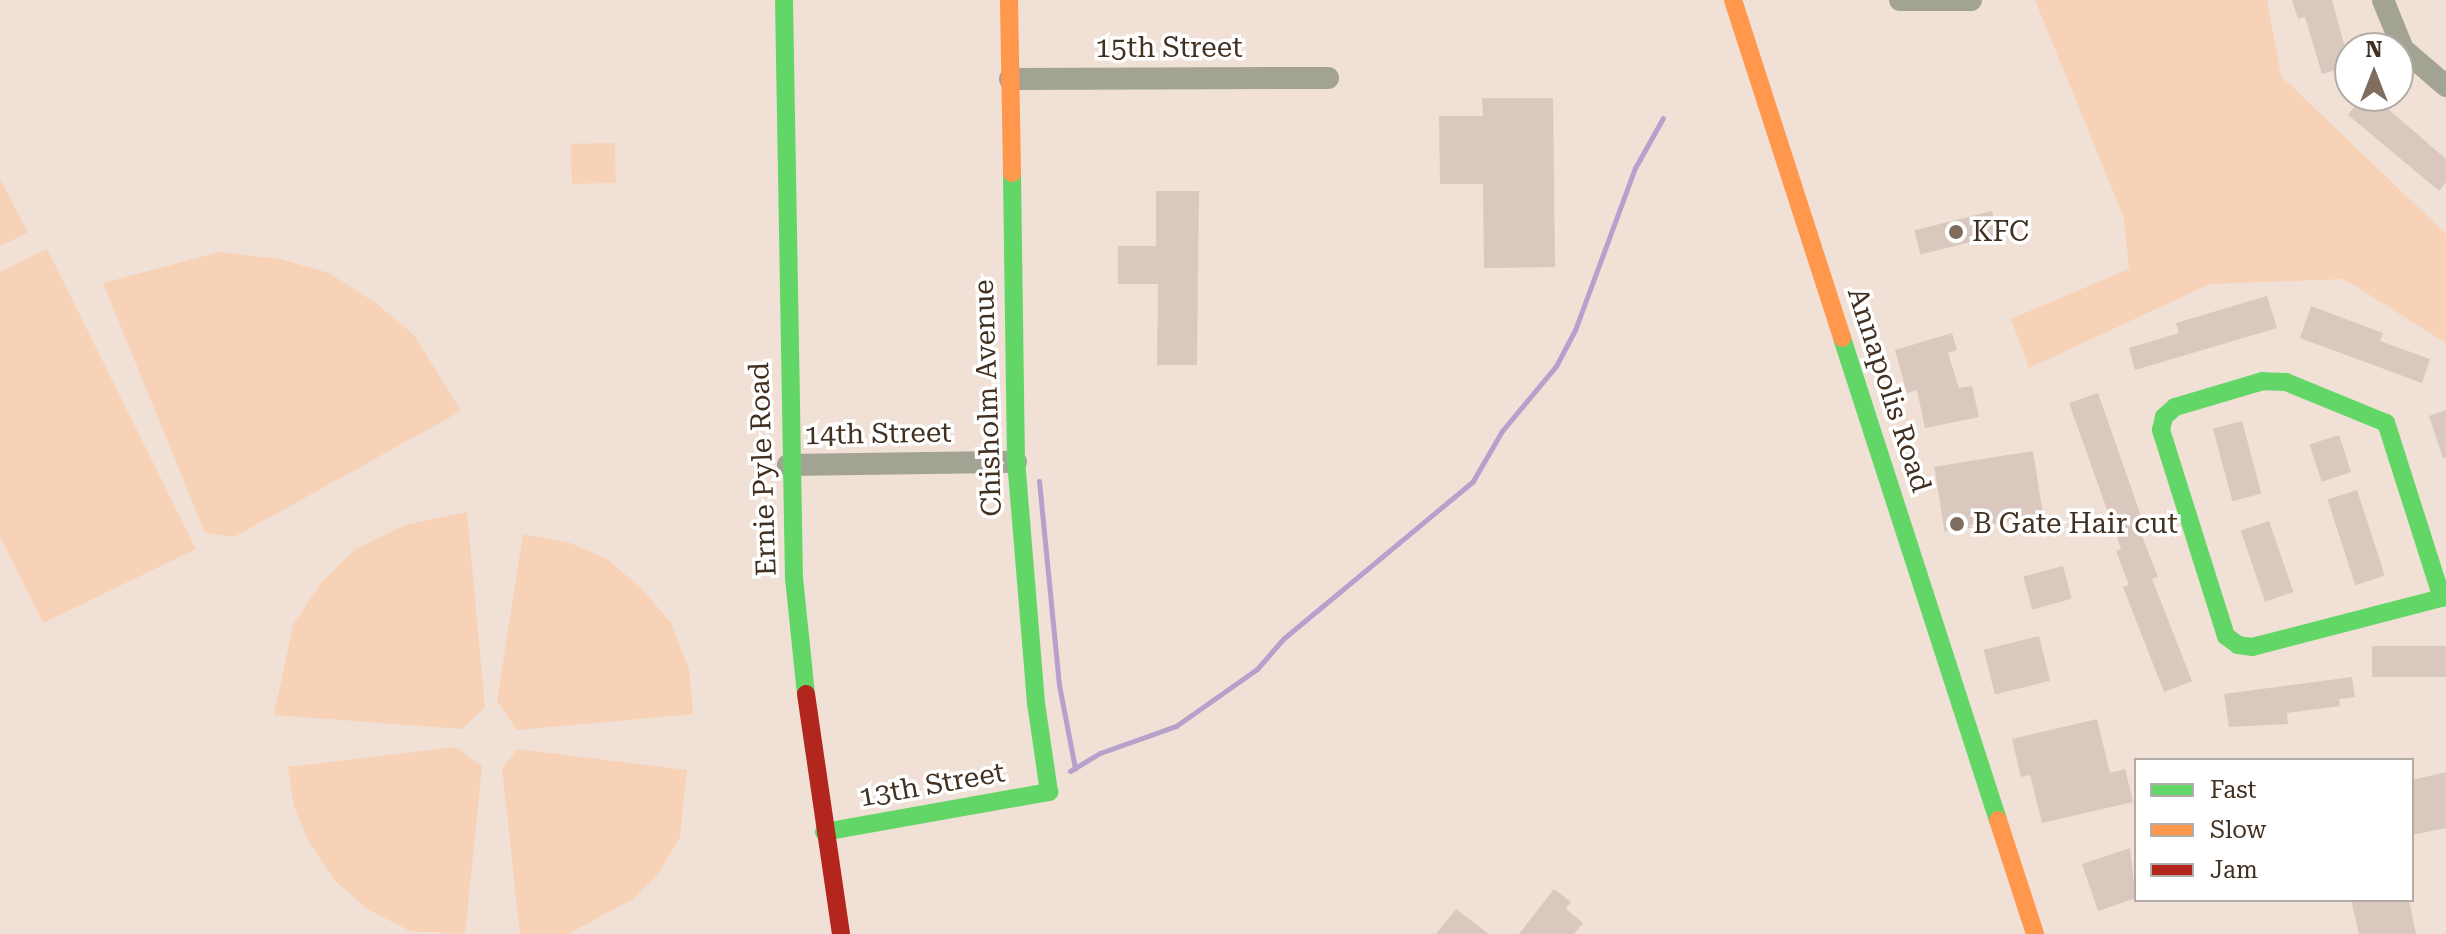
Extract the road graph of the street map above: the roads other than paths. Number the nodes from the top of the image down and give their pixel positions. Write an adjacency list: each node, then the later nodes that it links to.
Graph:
1 (784, 0): 11 (street, Ernie Pyle Road)
2 (1009, 0): 8 (street, Chisholm Avenue)
3 (1733, 0): 16 (street, Annapolis Road)
4 (1900, 0): 5 (street)
5 (1971, 0)
6 (2383, 0): 9 (street)
7 (1328, 78): 8 (street, 15th Street)
8 (1010, 79): 10 (street, Chisholm Avenue)
9 (2446, 86)
10 (1016, 462): 11 (street, 14th Street); 13 (street, Chisholm Avenue)
11 (788, 465): 14 (street, Ernie Pyle Road)
12 (2444, 598): 12 (street)
13 (1049, 792): 14 (street, 13th Street)
14 (824, 832): 15 (street, Ernie Pyle Road)
15 (841, 934)
16 (2035, 934)

